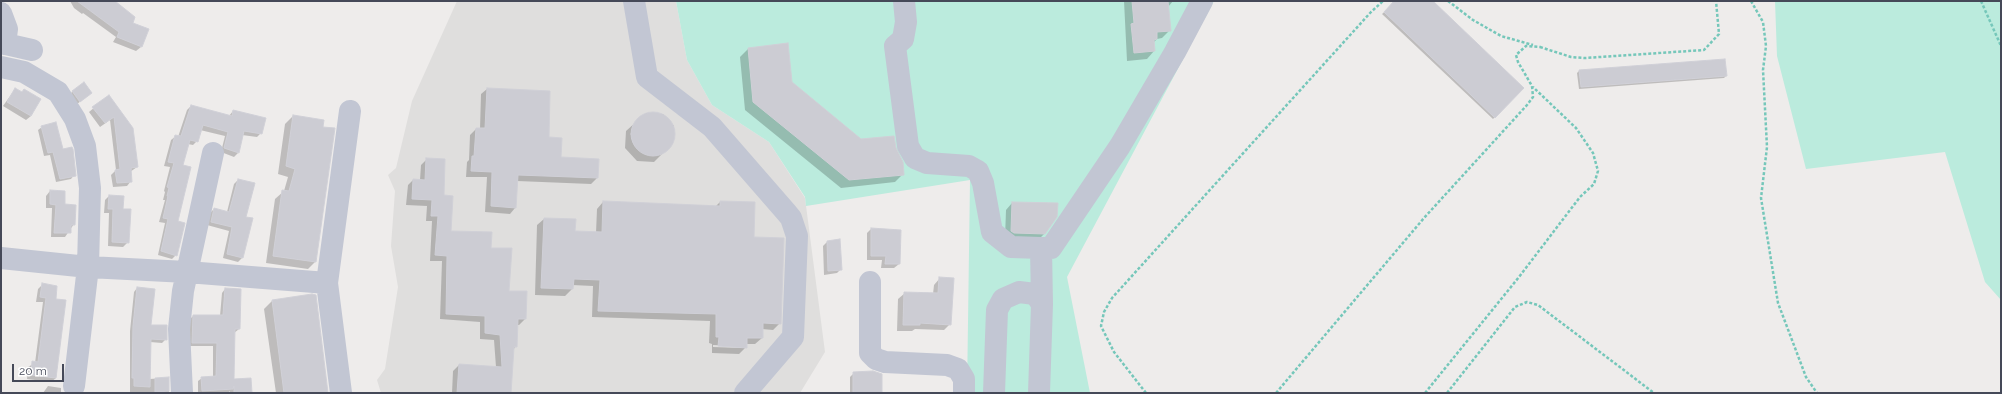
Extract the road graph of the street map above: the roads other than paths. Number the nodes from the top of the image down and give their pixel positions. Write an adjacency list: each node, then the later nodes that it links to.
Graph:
1 (634, 1): 20 (lane)
2 (904, 1): 10 (lane)
3 (1202, 1): 10 (lane)
4 (1, 13): 5 (lane)
5 (3, 44): 6 (lane)
6 (32, 50)
7 (1, 67): 12 (lane)
8 (350, 111): 15 (lane)
9 (213, 153): 13 (lane)
10 (1041, 248): 16 (lane)
11 (1, 258): 12 (lane)
12 (88, 267): 13 (lane); 17 (lane)
13 (187, 272): 15 (lane); 18 (lane)
14 (870, 282): 21 (lane)
15 (327, 284): 19 (lane)
16 (1042, 304): 22 (lane); 23 (lane)
17 (74, 386)
18 (182, 393)
19 (341, 393)
20 (745, 393)
21 (964, 393)
22 (994, 393)
23 (1039, 393)

